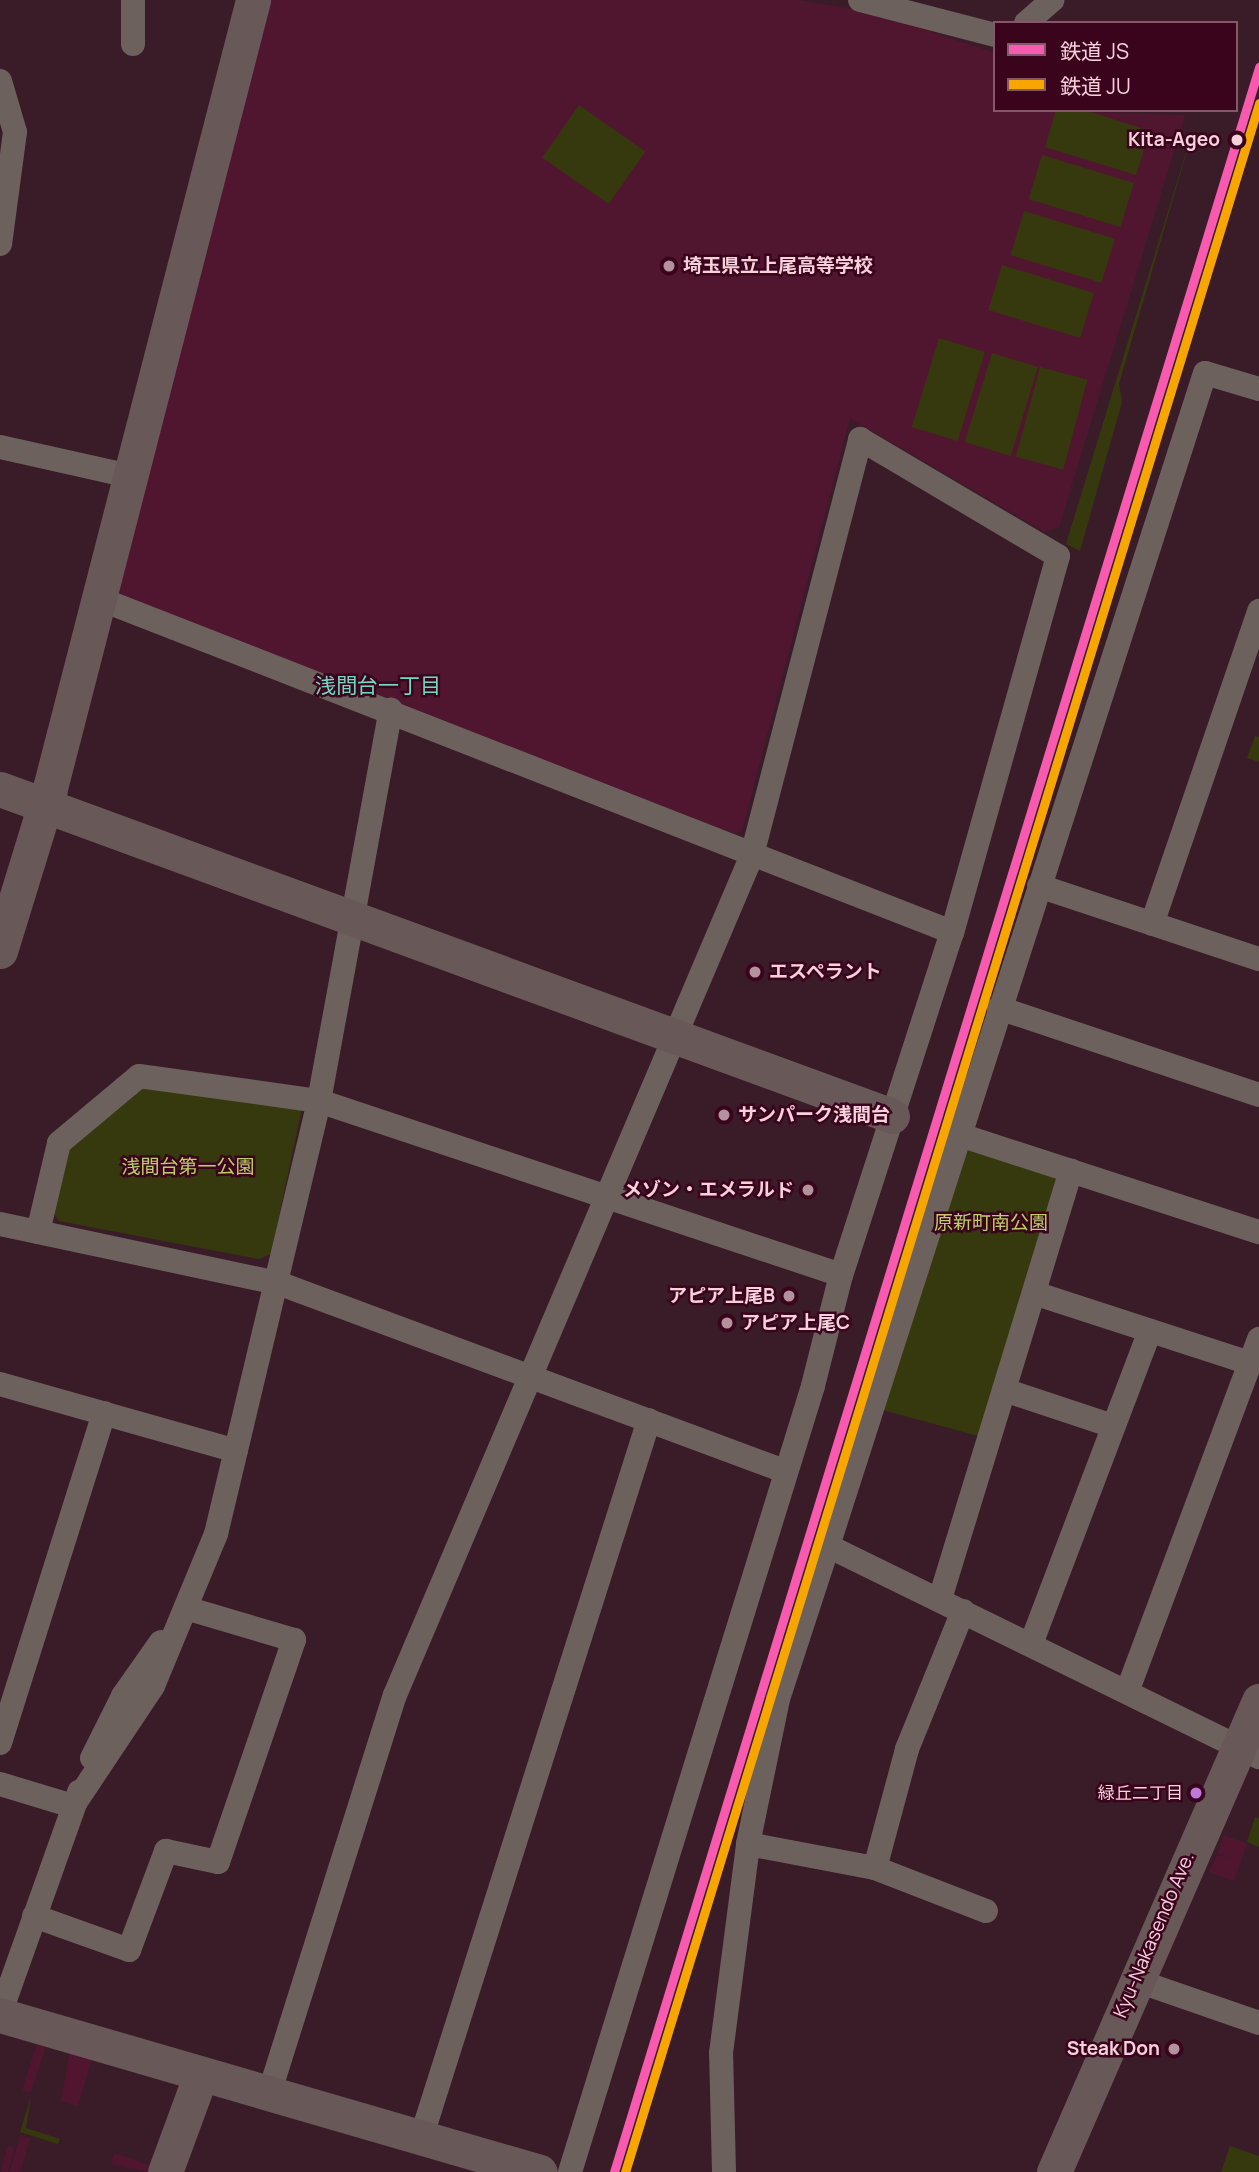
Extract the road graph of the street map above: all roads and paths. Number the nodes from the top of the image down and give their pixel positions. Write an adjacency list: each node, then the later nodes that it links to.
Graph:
1 (133, 0): 7 (street)
2 (253, 0): 12 (street)
3 (860, 0): 6 (street)
4 (1052, 0): 5 (street)
5 (1028, 21)
6 (993, 34)
7 (133, 44)
8 (0, 81): 9 (street)
9 (0, 244)
10 (1259, 389): 19 (street)
11 (0, 446): 12 (street)
12 (130, 476): 13 (street)
13 (100, 599): 15 (street); 17 (street)
14 (1259, 611): 21 (street)
15 (391, 710): 18 (street); 20 (street)
16 (0, 789): 17 (street)
17 (46, 806): 20 (street); 23 (street)
18 (751, 855): 22 (street); 22 (street); 26 (street)
19 (1039, 886): 21 (street); 25 (street)
20 (351, 918): 26 (street); 28 (street)
21 (1152, 924): 24 (street)
22 (952, 932): 29 (street)
23 (0, 951)
24 (1259, 959)
25 (999, 1008): 27 (street); 30 (street)
26 (672, 1032): 29 (street); 32 (street)
27 (1259, 1095)
28 (319, 1101): 32 (street); 35 (street); 37 (street)
29 (891, 1116): 36 (street)
30 (957, 1134): 31 (street); 50 (street)
31 (1071, 1171): 34 (street); 38 (street)
32 (605, 1199): 36 (street); 42 (street)
33 (0, 1224): 35 (street)
34 (1259, 1232)
35 (38, 1233): 37 (street)
36 (841, 1275): 49 (street)
37 (278, 1283): 42 (street); 48 (street)
38 (1034, 1293): 39 (street); 44 (street)
39 (1150, 1331): 41 (street); 47 (street)
40 (1259, 1339): 41 (street)
41 (1250, 1363): 55 (street)
42 (532, 1376): 46 (street); 69 (street)
43 (0, 1384): 45 (street)
44 (1004, 1390): 47 (street); 51 (street)
45 (104, 1413): 48 (street); 57 (street)
46 (649, 1420): 49 (street); 70 (street)
47 (1113, 1426): 54 (street)
48 (236, 1451): 52 (street)
49 (784, 1471): 73 (street)
50 (828, 1546): 51 (street); 61 (street)
51 (940, 1599): 53 (street)
52 (186, 1608): 60 (street); 64 (street)
53 (963, 1611): 54 (street); 62 (street)
54 (1031, 1644): 55 (street)
55 (1127, 1692): 58 (street)
56 (1259, 1702): 58 (street, Kyu-Nakasendo Ave.)
57 (0, 1743)
58 (1248, 1753): 65 (street, Kyu-Nakasendo Ave.)
59 (0, 1784): 60 (street)
60 (73, 1806): 64 (street)
61 (748, 1844): 62 (street); 74 (street)
62 (875, 1868): 63 (street)
63 (986, 1911)
64 (34, 1916): 66 (street)
65 (1135, 1980): 67 (street); 75 (street, Kyu-Nakasendo Ave.)
66 (0, 2015): 68 (street)
67 (1259, 2023)
68 (201, 2074): 69 (street); 71 (street)
69 (269, 2094): 70 (street)
70 (422, 2135): 72 (street)
71 (164, 2172)
72 (540, 2172)
73 (570, 2172)
74 (724, 2172)
75 (1054, 2172)

